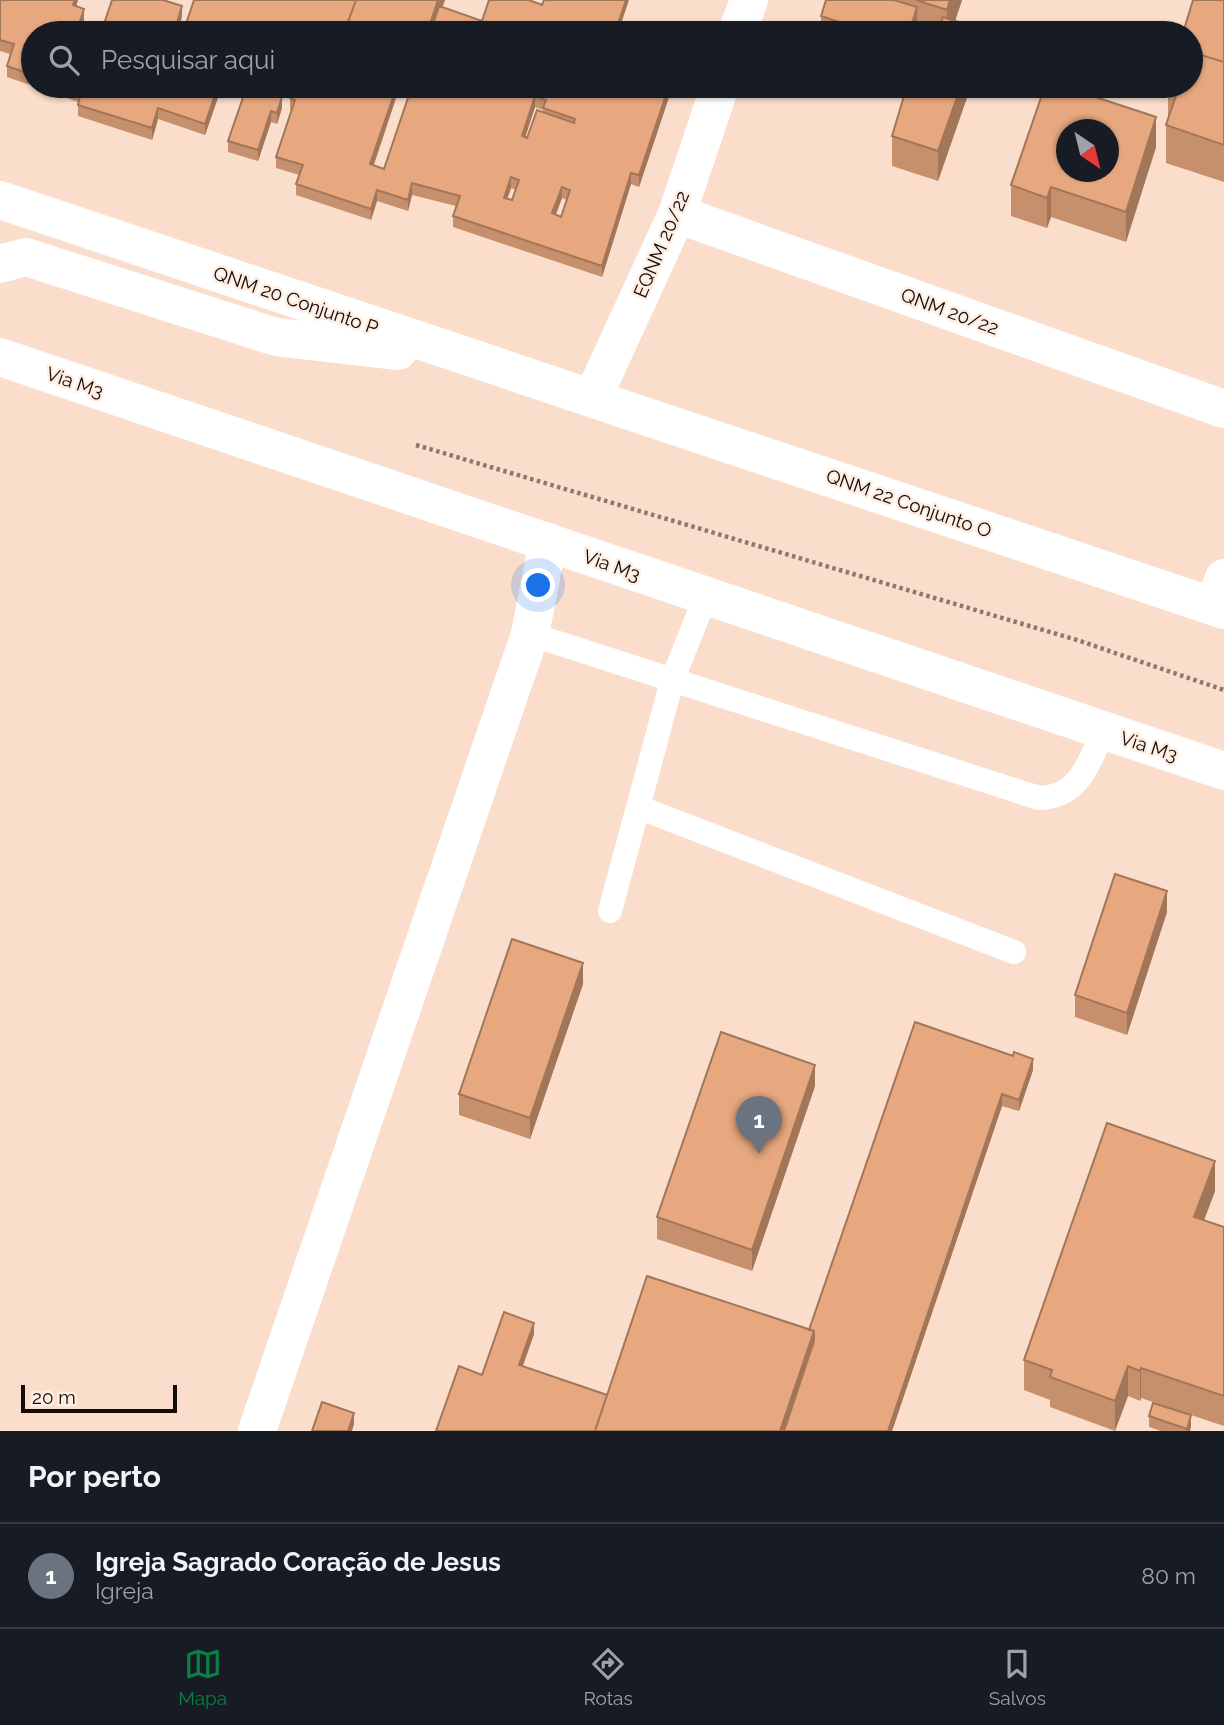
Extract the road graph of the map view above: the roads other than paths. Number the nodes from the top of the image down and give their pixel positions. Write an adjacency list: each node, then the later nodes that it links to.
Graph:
1 (748, 0): 2 (main road)
2 (741, 21)
3 (716, 98): 5 (main road, EQNM 20/22)
4 (0, 200): 8 (main road, QNM 20 Conjunto P)
5 (677, 214): 9 (main road, EQNM 20/22); 10 (main road, QNM 20/22)
6 (0, 264): 8 (main road)
7 (1, 357): 11 (main road, Via M3)
8 (477, 360): 9 (main road, QNM 20 Conjunto P)
9 (593, 397): 13 (main road, QNM 22 Conjunto O)
10 (1224, 409)
11 (548, 542): 12 (main road, Via M3); 14 (main road)
12 (705, 598): 15 (lane); 16 (main road, Via M3)
13 (1221, 598)
14 (530, 634): 15 (lane); 21 (main road)
15 (672, 681): 16 (lane); 18 (lane)
16 (1104, 731): 17 (main road, Via M3)
17 (1224, 771)
18 (638, 807): 19 (lane); 20 (lane)
19 (610, 911)
20 (1014, 952)
21 (257, 1431)

